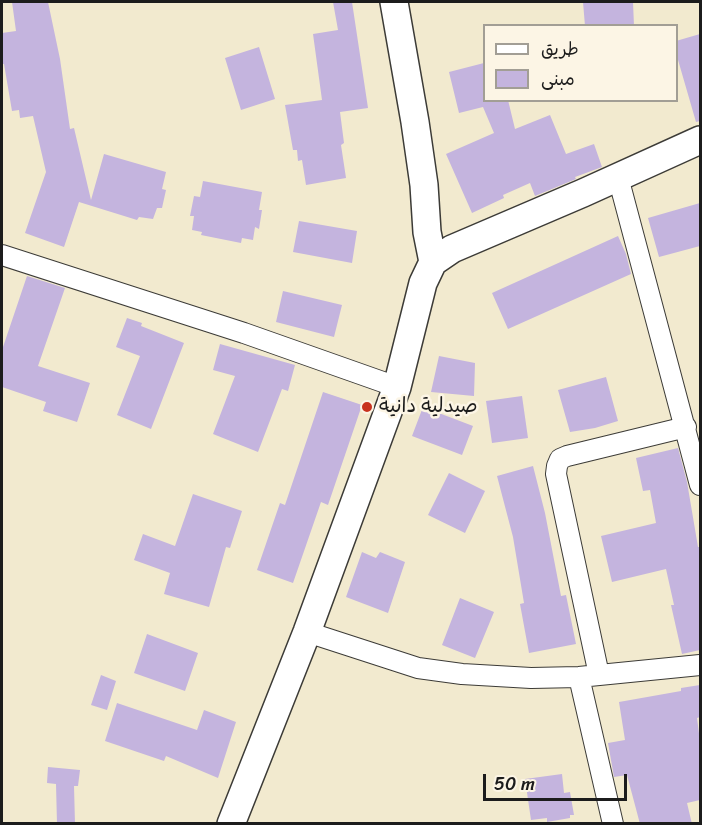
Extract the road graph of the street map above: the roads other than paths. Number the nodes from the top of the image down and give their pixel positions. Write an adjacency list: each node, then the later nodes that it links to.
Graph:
1 (394, 2): 5 (street)
2 (700, 140): 3 (street)
3 (618, 177): 5 (street); 7 (street)
4 (2, 255): 6 (street)
5 (433, 262): 6 (street)
6 (397, 387): 9 (street)
7 (686, 427): 8 (street); 11 (street)
8 (700, 485)
9 (307, 632): 12 (street); 13 (street)
10 (700, 665): 11 (street)
11 (599, 675): 12 (street)
12 (579, 677): 14 (street)
13 (231, 824)
14 (613, 824)

